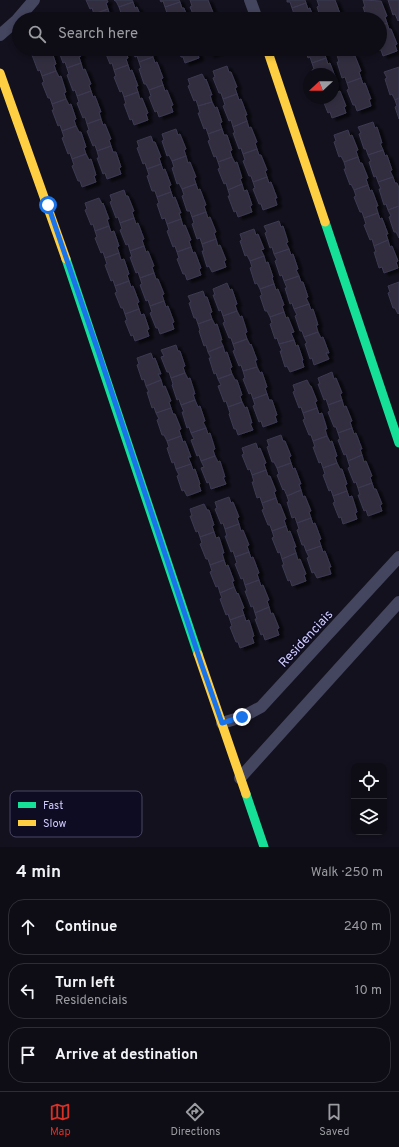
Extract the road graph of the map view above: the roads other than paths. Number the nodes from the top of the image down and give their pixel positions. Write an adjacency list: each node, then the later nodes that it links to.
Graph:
1 (34, 0): 3 (street)
2 (250, 0): 4 (street)
3 (24, 12)
4 (254, 12)
5 (12, 24): 6 (street)
6 (0, 35)
7 (269, 56): 9 (street)
8 (0, 73): 12 (street)
9 (399, 443)
10 (399, 557): 12 (street, Residenciais)
11 (399, 602): 13 (street)
12 (222, 723): 13 (street)
13 (240, 778): 14 (street)
14 (264, 847)

